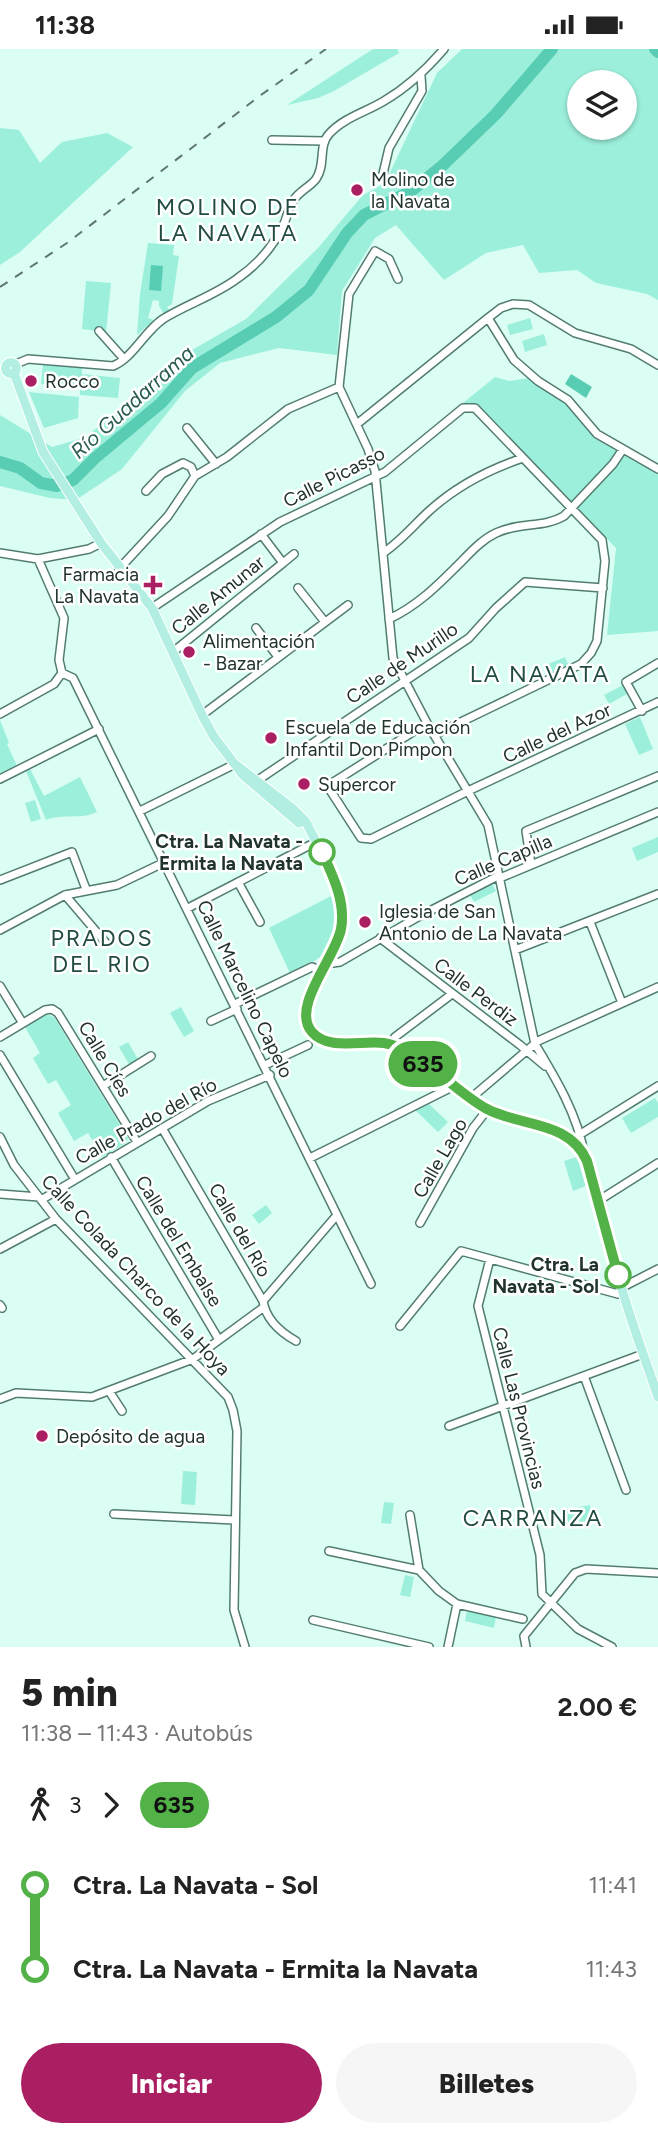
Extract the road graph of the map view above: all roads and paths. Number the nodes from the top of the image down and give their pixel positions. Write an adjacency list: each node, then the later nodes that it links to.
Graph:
1 (444, 49): 2 (street)
2 (421, 76): 4 (street); 5 (street)
3 (272, 140): 4 (street)
4 (324, 141): 10 (street)
5 (382, 178)
6 (398, 279): 13 (street)
7 (488, 318): 11 (street); 14 (street); 16 (street)
8 (99, 331): 10 (street)
9 (0, 355): 12 (main road)
10 (124, 359): 12 (street)
11 (658, 365)
12 (12, 367): 25 (main road)
13 (339, 387): 14 (street, Calle Perdiz); 18 (street)
14 (357, 424): 21 (street, Calle Perdiz)
15 (187, 428): 18 (street)
16 (622, 449): 19 (street); 23 (street)
17 (523, 459): 21 (street, Calle Picasso); 23 (street, Calle Picasso); 27 (street)
18 (216, 464): 20 (street)
19 (658, 469)
20 (195, 476): 22 (street); 31 (street)
21 (375, 477): 24 (street, Calle Picasso); 27 (street, Calle Perdiz)
22 (146, 491)
23 (572, 508): 33 (street, Calle Picasso); 36 (street)
24 (261, 534): 30 (street, Calle Amunar); 35 (street, Calle Picasso)
25 (101, 543): 29 (street); 31 (main road)
26 (0, 553): 29 (street)
27 (383, 553): 36 (street, Calle Perdiz)
28 (294, 554): 30 (street, Calle Amunar)
29 (38, 559): 42 (street)
30 (283, 563): 39 (street, Calle Amunar)
31 (119, 569): 35 (main road)
32 (298, 588): 37 (street)
33 (603, 588): 43 (street, Calle de Murillo); 50 (street, Calle Picasso)
34 (348, 605): 37 (street)
35 (152, 608): 39 (main road)
36 (389, 619): 43 (street, Calle Perdiz)
37 (325, 622): 40 (street)
38 (256, 628): 40 (street)
39 (173, 652): 47 (main road)
40 (278, 657): 47 (street)
41 (658, 663): 45 (street)
42 (62, 673): 46 (street); 49 (street, Calle Marcelino Capelo)
43 (404, 680): 48 (street, Calle Perdiz); 55 (street, Calle de Murillo)
44 (658, 702): 45 (street, Calle del Azor)
45 (642, 711): 56 (street, Calle del Azor)
46 (0, 714)
47 (201, 715): 51 (main road)
48 (427, 723): 50 (street, Calle Perdiz); 56 (street, Calle del Azor)
49 (99, 729): 54 (street); 58 (street, Calle Marcelino Capelo)
50 (434, 735): 56 (street, Calle Perdiz)
51 (235, 764): 52 (main road); 55 (main road); 58 (street)
52 (243, 775): 55 (main road); 57 (main road)
53 (658, 776): 63 (street)
54 (0, 779)
55 (258, 781): 57 (main road); 60 (main road)
56 (468, 791): 64 (street, Calle Perdiz)
57 (282, 807): 60 (main road)
58 (140, 811): 62 (street, Calle Marcelino Capelo)
59 (658, 812): 63 (street, Calle Capilla)
60 (308, 826): 61 (main road)
61 (316, 842): 66 (street); 77 (main road)
62 (165, 862): 67 (street); 70 (street, Calle Marcelino Capelo)
63 (531, 864): 64 (street, Calle Capilla)
64 (500, 878): 74 (street, Calle Capilla); 76 (street, Calle Perdiz)
65 (0, 880): 67 (street)
66 (239, 882): 70 (street); 71 (street)
67 (86, 889): 69 (street)
68 (658, 894): 72 (street)
69 (65, 895): 73 (street); 75 (street)
70 (188, 908): 83 (street, Calle Marcelino Capelo)
71 (260, 922)
72 (590, 922): 76 (street); 82 (street)
73 (0, 930)
74 (380, 938): 77 (street, Calle Capilla); 81 (street, Calle Perdiz)
75 (106, 943)
76 (515, 950): 87 (street, Calle Perdiz)
77 (328, 960): 78 (main road)
78 (322, 971): 83 (street); 89 (main road)
79 (0, 986): 85 (street)
80 (658, 987): 82 (street)
81 (452, 994): 89 (street); 90 (street, Calle Perdiz)
82 (622, 1003): 87 (street)
83 (236, 1006): 84 (street); 93 (street, Calle Marcelino Capelo)
84 (211, 1021)
85 (22, 1022): 86 (street, Calle Cíes); 98 (street, Calle Cíes)
86 (0, 1037)
87 (535, 1044): 90 (street); 96 (street, Calle Perdiz)
88 (308, 1045): 93 (street)
89 (391, 1045): 99 (main road)
90 (527, 1051): 96 (street, Calle Perdiz); 101 (street)
91 (0, 1055): 94 (street)
92 (151, 1056): 98 (street)
93 (265, 1065): 97 (street, Calle Marcelino Capelo)
94 (8, 1069): 95 (street); 110 (street)
95 (0, 1073)
96 (552, 1073): 104 (street, Calle Perdiz)
97 (270, 1075): 103 (street, Calle Prado del Río); 108 (street, Calle Marcelino Capelo)
98 (103, 1086): 106 (street, Calle Cíes)
99 (454, 1086): 101 (main road); 108 (street)
100 (658, 1086): 104 (street)
101 (471, 1098): 102 (main road)
102 (488, 1109): 104 (main road); 116 (street, Calle Lago)
103 (162, 1128): 106 (street, Calle Prado del Río); 122 (street, Calle del Río)
104 (575, 1135): 113 (main road)
105 (0, 1137): 112 (street, Calle Colada Charco de la Hoya)
106 (137, 1142): 107 (street, Calle Prado del Río)
107 (111, 1157): 110 (street, Calle Prado del Río); 124 (street, Calle del Embalse)
108 (310, 1158): 114 (street, Calle Marcelino Capelo)
109 (658, 1163): 113 (street)
110 (74, 1178): 112 (street, Calle Prado del Río)
111 (0, 1194): 112 (street)
112 (40, 1198): 115 (street, Calle Colada Charco de la Hoya)
113 (598, 1201): 121 (main road)
114 (337, 1215): 120 (street, Calle Marcelino Capelo); 122 (street)
115 (57, 1219): 117 (street); 127 (street, Calle Colada Charco de la Hoya)
116 (420, 1223)
117 (0, 1249)
118 (490, 1259): 121 (street); 123 (street); 133 (street, Calle Las Provincias)
119 (658, 1269): 121 (street)
120 (371, 1284)
121 (622, 1291): 126 (main road)
122 (264, 1304): 124 (street); 125 (street, Calle del Río)
123 (400, 1326)
124 (219, 1340): 127 (street)
125 (296, 1341)
126 (643, 1354): 128 (street); 129 (main road)
127 (193, 1359): 130 (street); 139 (street, Calle Colada Charco de la Hoya)
128 (584, 1376): 133 (street); 136 (street)
129 (656, 1383): 131 (main road)
130 (109, 1391): 132 (street); 134 (street)
131 (658, 1397)
132 (0, 1399)
133 (502, 1406): 135 (street); 143 (street, Calle Las Provincias)
134 (122, 1411)
135 (449, 1426)
136 (626, 1490)
137 (114, 1514): 139 (street)
138 (410, 1515): 141 (street)
139 (234, 1520): 147 (street, Calle Colada Charco de la Hoya)
140 (329, 1551): 141 (street)
141 (419, 1570): 144 (street)
142 (658, 1573): 143 (street)
143 (551, 1602): 150 (street); 151 (street)
144 (457, 1604): 145 (street); 149 (street)
145 (523, 1619)
146 (313, 1620): 148 (street)
147 (245, 1647)
148 (429, 1647)
149 (448, 1647)
150 (526, 1647)
151 (612, 1647)

